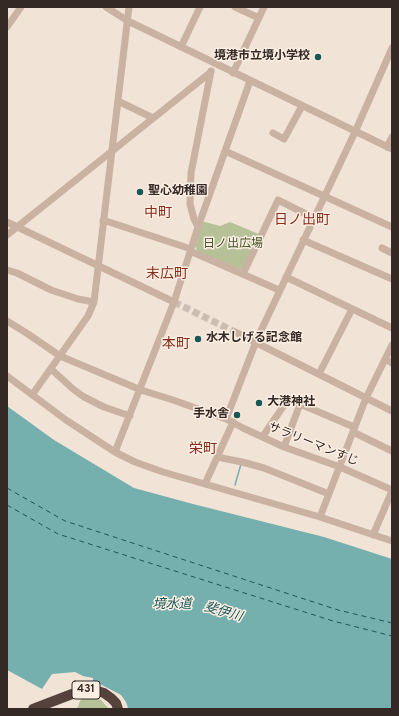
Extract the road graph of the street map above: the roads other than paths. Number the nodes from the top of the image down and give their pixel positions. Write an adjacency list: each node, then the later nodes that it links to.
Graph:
1 (21, 7): 9 (street)
2 (106, 7): 8 (street)
3 (130, 7): 8 (street)
4 (200, 7): 10 (street)
5 (235, 7): 7 (street)
6 (264, 7): 7 (street)
7 (258, 18): 14 (street)
8 (128, 21): 10 (street); 16 (street)
9 (7, 27)
10 (181, 47): 12 (street)
11 (391, 54): 19 (street)
12 (216, 64): 13 (street); 14 (street)
13 (211, 72): 18 (street); 29 (street)
14 (233, 72): 15 (street)
15 (250, 81): 17 (street); 24 (street)
16 (118, 101): 18 (street); 23 (street)
17 (302, 106): 19 (street); 20 (street)
18 (153, 118): 23 (street)
19 (355, 132): 22 (street); 25 (street)
20 (273, 133)
21 (392, 137): 22 (street)
22 (390, 148)
23 (112, 150): 27 (street); 30 (street)
24 (225, 152): 25 (street); 29 (street)
25 (324, 196): 26 (street); 31 (street)
26 (314, 218): 33 (street); 39 (street)
27 (103, 220): 35 (street); 37 (street)
28 (7, 222): 30 (street)
29 (198, 226): 35 (street)
30 (17, 227): 32 (street); 37 (street)
31 (392, 227)
32 (7, 235)
33 (303, 240): 40 (street); 41 (street)
34 (382, 248): 36 (street)
35 (191, 250): 39 (street); 44 (street)
36 (392, 253)
37 (98, 266): 43 (street); 44 (street)
38 (7, 270): 43 (street)
39 (243, 274): 42 (street)
40 (286, 277): 42 (street); 45 (street)
41 (392, 279)
42 (279, 290): 49 (street)
43 (94, 302): 51 (street)
44 (174, 302): 57 (street)
45 (352, 309): 47 (street); 55 (street)
46 (7, 321): 51 (street, サラリーマンすじ)
47 (392, 328)
48 (235, 332): 49 (street)
49 (256, 342): 55 (street); 63 (street)
50 (392, 345): 52 (street)
51 (60, 356): 54 (street); 57 (street, サラリーマンすじ)
52 (385, 360): 53 (street); 59 (street)
53 (392, 363)
54 (51, 368): 58 (street); 62 (street)
55 (319, 374): 59 (street)
56 (7, 376): 58 (street)
57 (141, 390): 62 (street); 63 (street, サラリーマンすじ)
58 (32, 395): 69 (street)
59 (366, 398): 61 (street); 65 (street)
60 (300, 404): 65 (street); 66 (street); 67 (street)
61 (392, 411)
62 (130, 416): 69 (street)
63 (226, 419): 64 (street, サラリーマンすじ)
64 (233, 422): 66 (street, サラリーマンすじ); 70 (street)
65 (354, 430): 68 (street); 71 (street)
66 (262, 436): 67 (street, サラリーマンすじ)
67 (284, 447): 71 (street, サラリーマンすじ)
68 (392, 451)
69 (115, 452): 72 (street)
70 (217, 457): 72 (street); 74 (street)
71 (340, 467): 73 (street, サラリーマンすじ); 74 (street)
72 (206, 484): 75 (street)
73 (392, 490): 76 (street)
74 (329, 494): 75 (street)
75 (320, 517): 76 (street)
76 (373, 535): 77 (street)
77 (392, 541)
78 (33, 709): 79 (highway, 431)
79 (118, 709)

